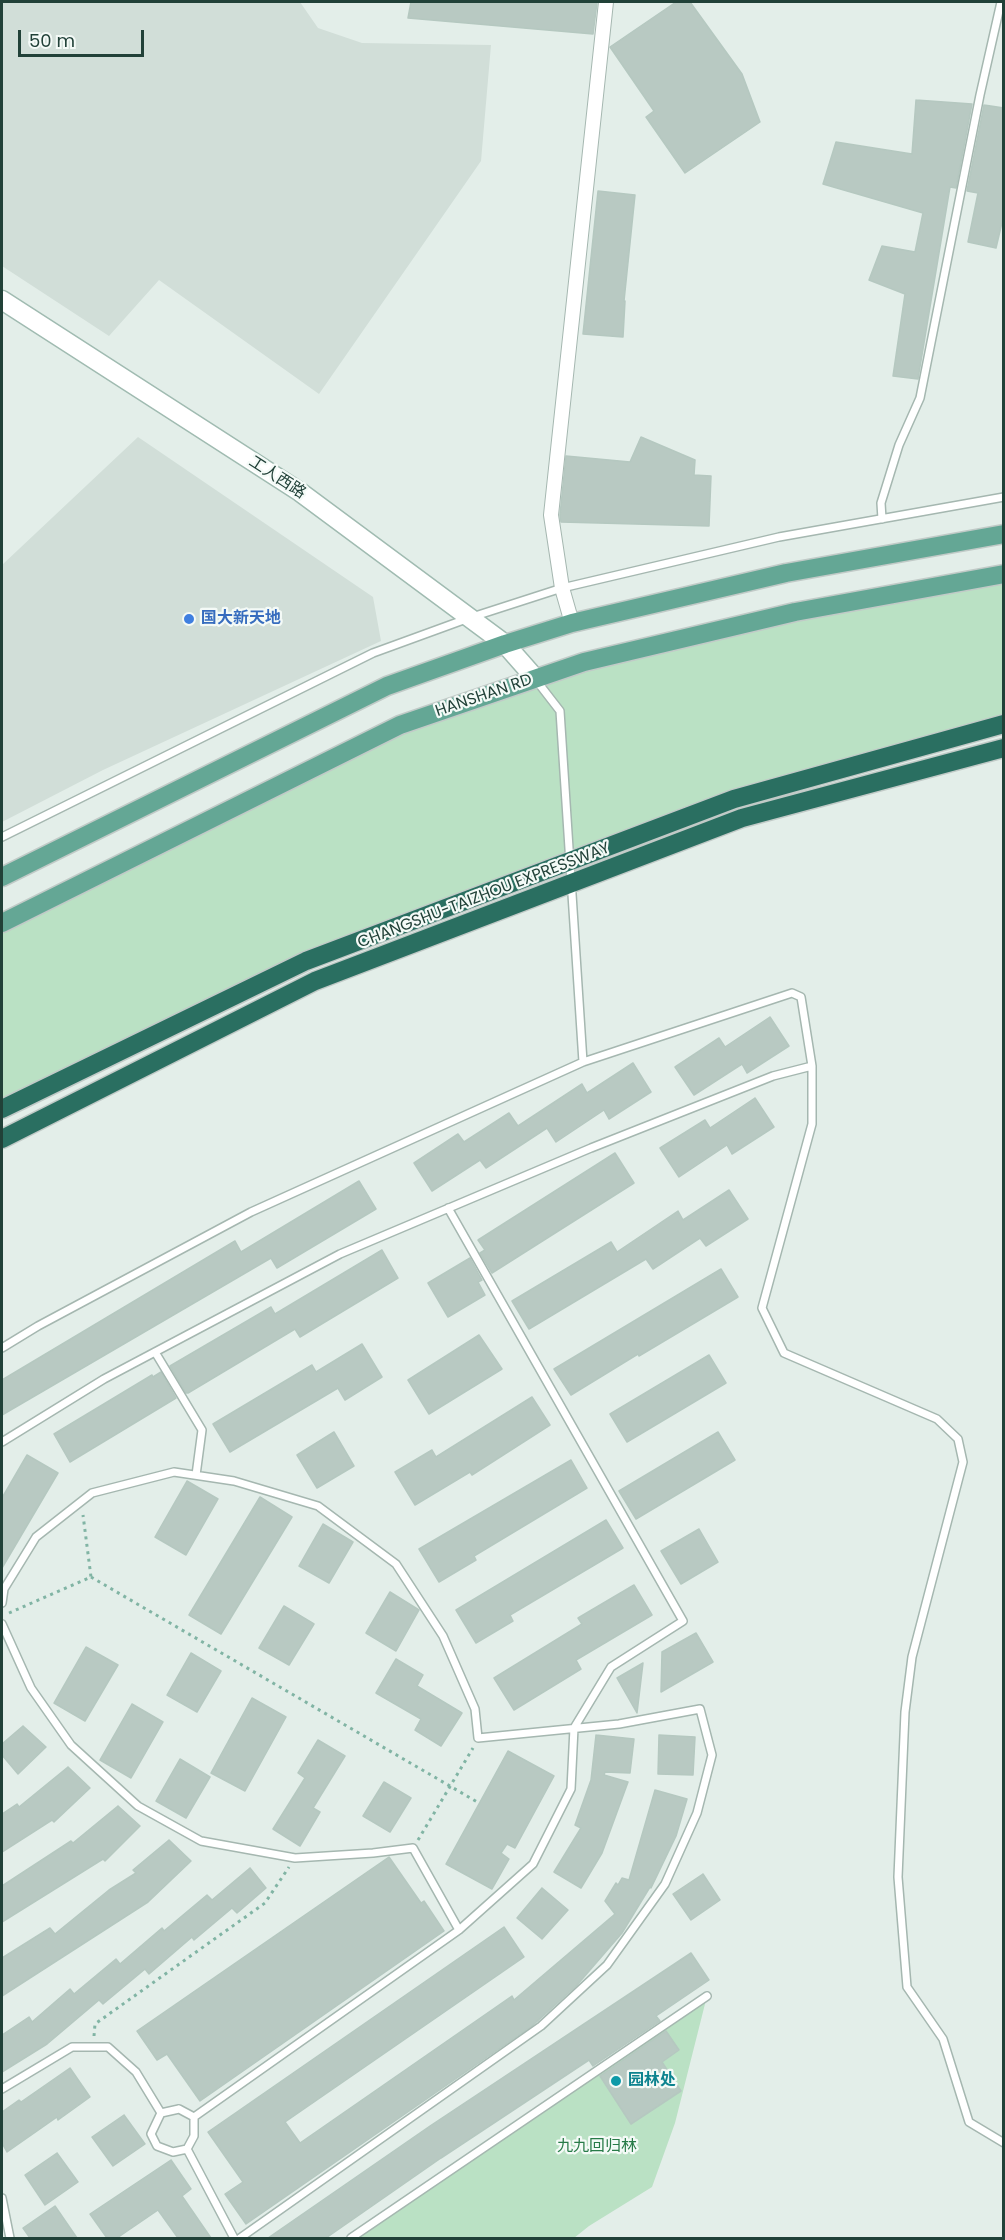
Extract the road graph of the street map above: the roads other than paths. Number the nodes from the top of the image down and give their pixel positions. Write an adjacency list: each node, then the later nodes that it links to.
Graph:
1 (606, 2): 8 (street)
2 (1001, 2): 5 (lane)
3 (2, 300): 9 (main road, 工人西路)
4 (1004, 497): 5 (lane)
5 (882, 519): 8 (lane)
6 (1004, 534): 10 (main road)
7 (1004, 574): 12 (main road, HANSHAN RD)
8 (562, 588): 9 (lane); 10 (street)
9 (469, 618): 11 (main road, 工人西路); 15 (lane)
10 (572, 623): 11 (main road)
11 (505, 644): 12 (main road, 工人西路); 16 (main road)
12 (535, 678): 17 (main road, HANSHAN RD); 18 (lane)
13 (1004, 724): 20 (highway, CHANGSHU-TAIZHOU EXPRESSWAY)
14 (1004, 748): 21 (highway, CHANGSHU-TAIZHOU EXPRESSWAY)
15 (2, 837)
16 (2, 877)
17 (2, 923)
18 (583, 1062): 19 (lane); 23 (lane)
19 (812, 1066): 22 (lane); 35 (lane)
20 (2, 1109)
21 (2, 1139)
22 (448, 1208): 24 (lane); 29 (lane)
23 (2, 1348)
24 (155, 1352): 25 (lane); 26 (lane)
25 (2, 1442)
26 (196, 1475): 27 (lane); 29 (lane)
27 (2, 1603)
28 (2, 1624): 30 (lane)
29 (574, 1728): 30 (lane); 40 (lane)
30 (459, 1930): 34 (lane)
31 (707, 1996): 41 (lane)
32 (2, 2089): 33 (lane)
33 (160, 2113): 34 (lane); 36 (lane)
34 (194, 2117): 36 (lane)
35 (1004, 2143)
36 (188, 2149): 39 (lane)
37 (2, 2198): 38 (lane)
38 (10, 2238)
39 (234, 2238)
40 (240, 2238)
41 (351, 2238)

